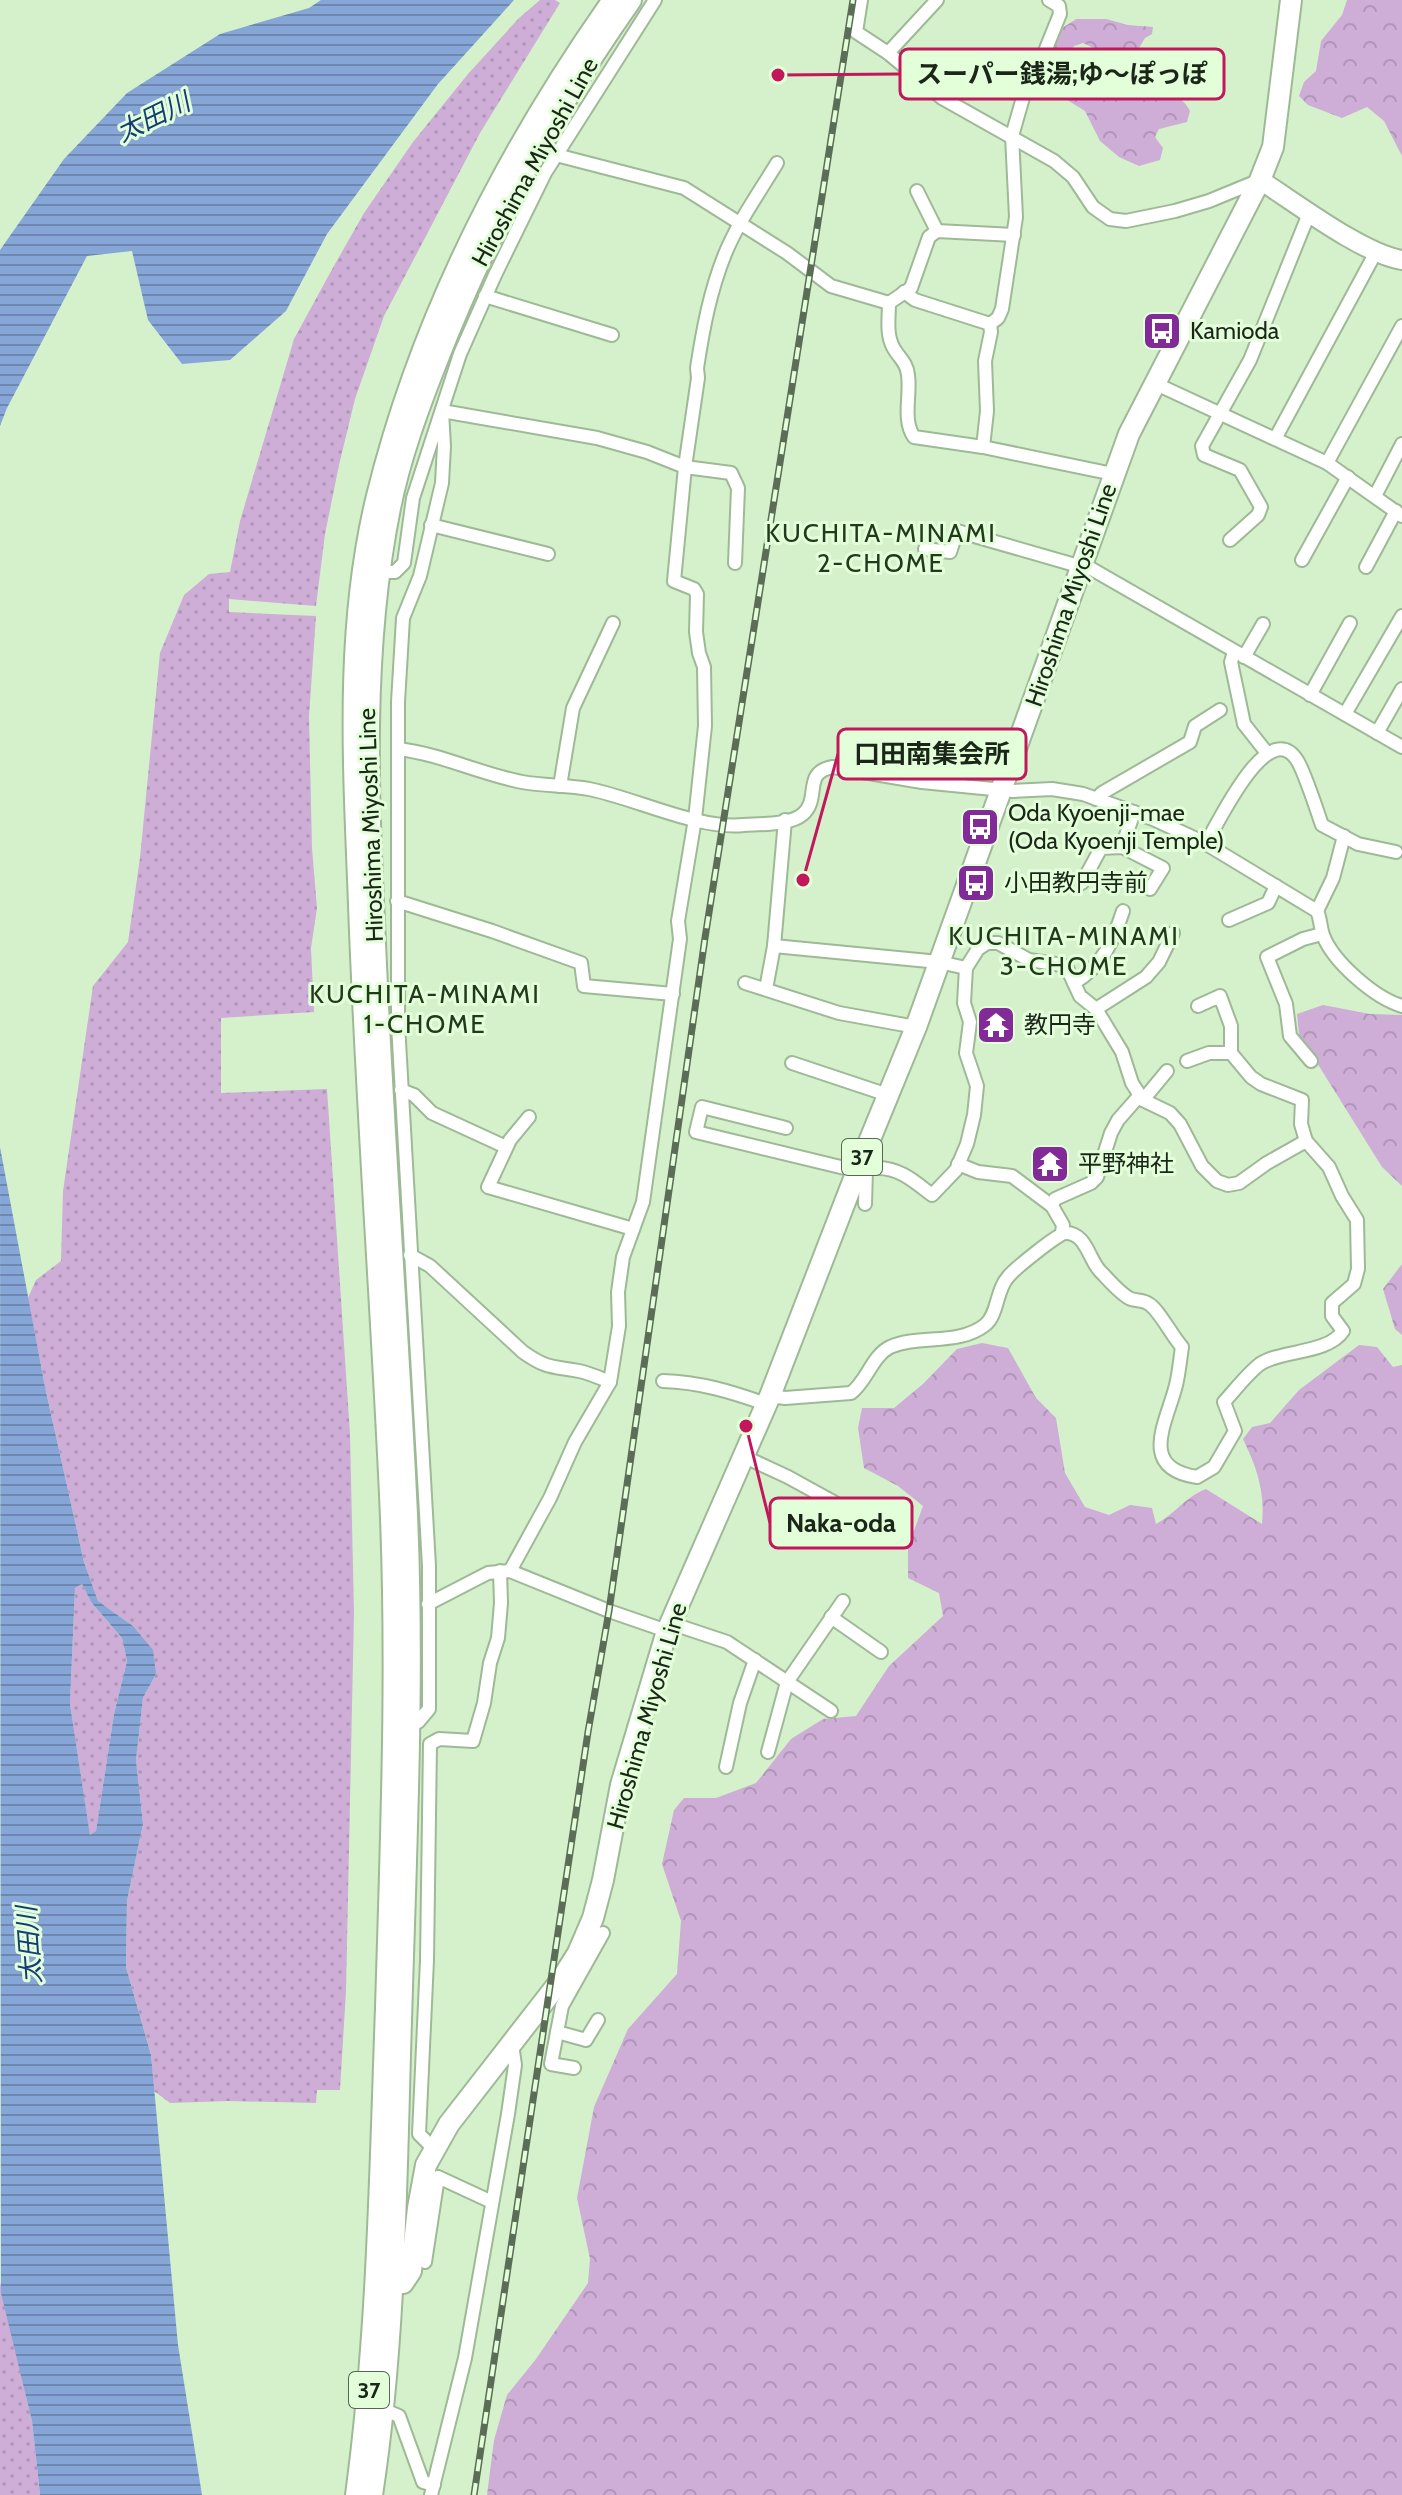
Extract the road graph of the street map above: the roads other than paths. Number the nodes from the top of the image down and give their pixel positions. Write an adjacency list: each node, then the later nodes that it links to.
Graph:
1 (613, 0): 46 (main road, Hiroshima Miyoshi Line / 37)
2 (631, 0): 46 (main road, Hiroshima Miyoshi Line / 37)
3 (655, 0): 10 (street)
4 (861, 0): 8 (street)
5 (937, 0): 8 (street)
6 (1049, 0): 9 (street)
7 (1291, 0): 12 (main road, Hiroshima Miyoshi Line / 37)
8 (888, 53): 9 (street)
9 (1012, 136): 12 (street); 17 (street)
10 (556, 155): 15 (street); 21 (street)
11 (777, 163): 15 (street)
12 (1260, 180): 14 (street); 26 (main road, Hiroshima Miyoshi Line / 37)
13 (917, 191): 16 (street)
14 (1310, 211): 18 (street); 28 (street)
15 (739, 224): 22 (street); 33 (street)
16 (937, 231): 17 (street); 20 (street)
17 (1014, 235): 23 (street)
18 (1376, 252): 19 (street); 29 (street)
19 (1400, 263)
20 (904, 292): 22 (street); 23 (street)
21 (485, 296): 25 (street); 27 (street)
22 (889, 303): 31 (street)
23 (990, 324): 31 (street)
24 (1402, 326): 32 (street)
25 (612, 335)
26 (1154, 383): 28 (street); 34 (main road, Hiroshima Miyoshi Line / 37)
27 (442, 411): 33 (street); 38 (street); 46 (street)
28 (1219, 413): 29 (street); 39 (street)
29 (1275, 439): 32 (street)
30 (1402, 444): 36 (street)
31 (983, 447): 34 (street)
32 (1327, 463): 35 (street)
33 (685, 467): 43 (street); 64 (street)
34 (1113, 474): 44 (main road, Hiroshima Miyoshi Line / 37)
35 (1348, 477): 36 (street); 42 (street)
36 (1375, 496): 37 (street)
37 (1399, 513): 45 (street)
38 (431, 525): 41 (street); 58 (street)
39 (1230, 540)
40 (925, 549): 44 (street)
41 (548, 554)
42 (1302, 560)
43 (735, 563)
44 (1082, 566): 51 (street); 61 (main road, Hiroshima Miyoshi Line / 37)
45 (1366, 567)
46 (370, 572): 123 (main road, Hiroshima Miyoshi Line / 37)
47 (1402, 616): 55 (street)
48 (613, 623): 60 (street)
49 (1350, 623): 53 (street)
50 (1263, 624): 51 (street)
51 (1239, 655): 53 (street); 59 (street)
52 (1402, 689): 56 (street)
53 (1310, 695): 55 (street)
54 (1220, 710): 62 (street)
55 (1345, 714): 56 (street)
56 (1377, 733): 57 (street)
57 (1402, 747)
58 (398, 749): 60 (street); 73 (street)
59 (1267, 753): 66 (street); 67 (street)
60 (560, 786): 64 (street)
61 (1002, 790): 62 (street); 65 (street); 80 (main road, Hiroshima Miyoshi Line / 37)
62 (1096, 799): 63 (street)
63 (1134, 812): 67 (street); 68 (street)
64 (695, 819): 65 (street); 85 (street)
65 (785, 820): 79 (street)
66 (1344, 836): 69 (street); 75 (street)
67 (1206, 843): 71 (street)
68 (1122, 847): 70 (street); 72 (street)
69 (1396, 852)
70 (1082, 883)
71 (1276, 886): 75 (street); 76 (street)
72 (1150, 889)
73 (397, 901): 85 (street); 95 (street)
74 (1123, 911): 83 (street)
75 (1317, 911): 78 (street)
76 (1229, 920)
77 (1173, 933): 88 (street)
78 (1322, 934): 87 (street); 92 (street)
79 (774, 946): 80 (street); 84 (street)
80 (939, 962): 81 (street); 89 (main road, Hiroshima Miyoshi Line / 37)
81 (966, 968): 83 (street); 102 (street)
82 (745, 983): 84 (street)
83 (1074, 983): 88 (street)
84 (766, 989): 89 (street)
85 (673, 994): 106 (street)
86 (1198, 1006): 90 (street)
87 (1402, 1006)
88 (1096, 1009): 97 (street)
89 (916, 1027): 96 (main road, Hiroshima Miyoshi Line / 37)
90 (1231, 1053): 91 (street); 100 (street)
91 (1187, 1061)
92 (1311, 1061)
93 (792, 1063): 96 (street)
94 (1167, 1071): 97 (street)
95 (401, 1090): 101 (street); 108 (street)
96 (888, 1095): 103 (main road, Hiroshima Miyoshi Line / 37)
97 (1142, 1098): 100 (street); 105 (street)
98 (529, 1117): 101 (street)
99 (786, 1128): 103 (street)
100 (1306, 1141): 107 (street)
101 (506, 1147): 106 (street)
102 (958, 1164): 103 (street); 105 (street)
103 (860, 1170): 104 (street); 111 (main road, Hiroshima Miyoshi Line / 37)
104 (865, 1204)
105 (1052, 1206): 107 (street)
106 (633, 1229): 110 (street)
107 (1062, 1233): 111 (street)
108 (410, 1255): 110 (street); 116 (street)
109 (663, 1381): 111 (street)
110 (610, 1382): 114 (street)
111 (768, 1400): 112 (main road, Hiroshima Miyoshi Line / 37)
112 (743, 1456): 113 (street); 118 (main road, Hiroshima Miyoshi Line / 37)
113 (888, 1532)
114 (505, 1571): 116 (street); 118 (street); 132 (street)
115 (843, 1601): 117 (street)
116 (428, 1604): 123 (street)
117 (831, 1617): 119 (street); 121 (street)
118 (668, 1627): 120 (street); 127 (main road, Hiroshima Miyoshi Line / 37)
119 (881, 1652)
120 (755, 1660): 121 (street); 125 (street)
121 (787, 1682): 122 (street); 124 (street)
122 (831, 1711)
123 (401, 1724): 135 (main road, Hiroshima Miyoshi Line / 37)
124 (768, 1752)
125 (726, 1767)
126 (603, 1933): 127 (street)
127 (575, 1968): 129 (street); 130 (main road, Hiroshima Miyoshi Line / 37)
128 (598, 2020): 129 (street)
129 (557, 2032): 131 (street)
130 (512, 2044): 132 (main road, Hiroshima Miyoshi Line / 37); 133 (street)
131 (574, 2068)
132 (435, 2150): 135 (main road, Hiroshima Miyoshi Line / 37)
133 (492, 2202): 134 (street); 137 (street)
134 (425, 2262)
135 (385, 2284): 136 (main road, Hiroshima Miyoshi Line / 37); 138 (main road, Hiroshima Miyoshi Line / 37)
136 (385, 2410): 137 (street); 139 (main road, Hiroshima Miyoshi Line / 37)
137 (432, 2490)
138 (356, 2495)
139 (372, 2495)

